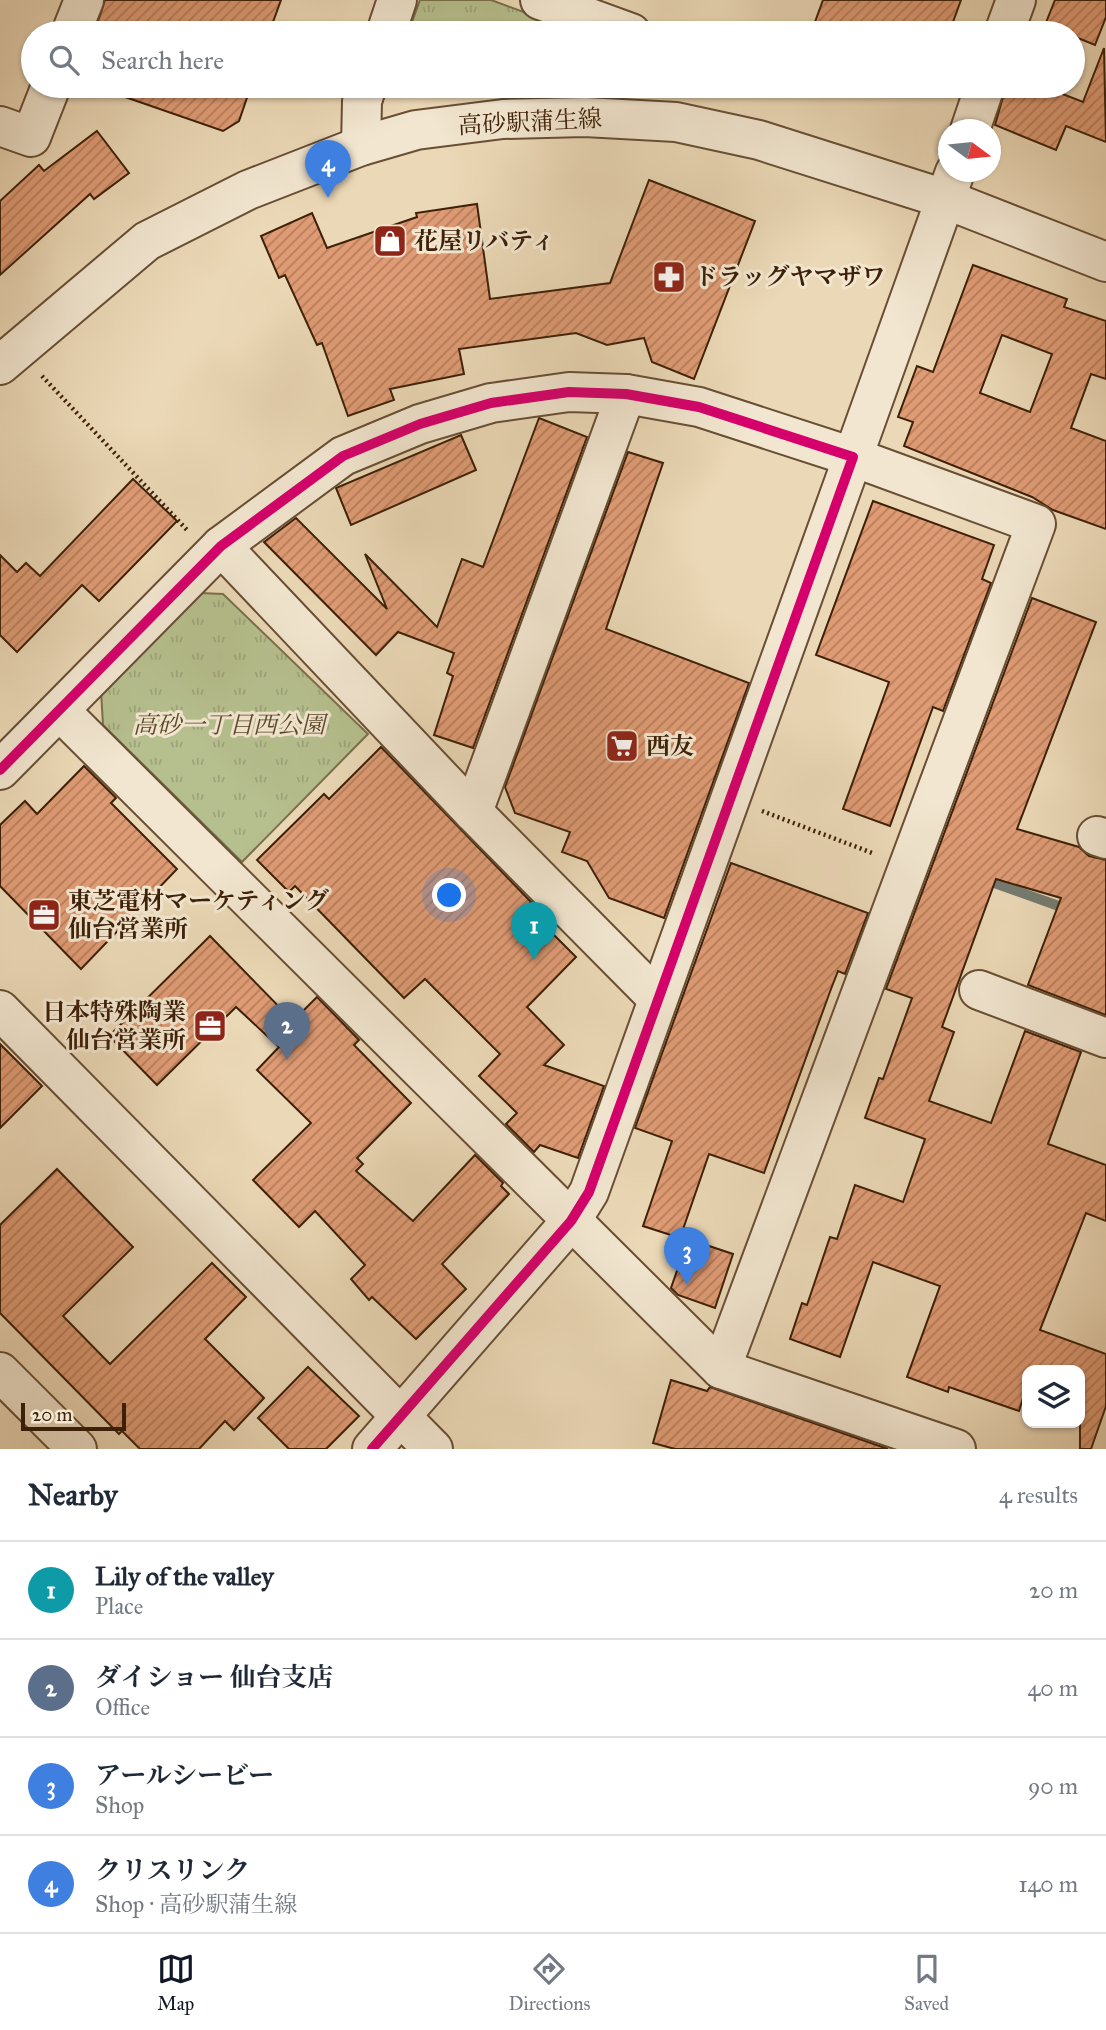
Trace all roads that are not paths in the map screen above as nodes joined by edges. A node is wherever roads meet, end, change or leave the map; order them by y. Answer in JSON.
{"nodes":[{"id":1,"x":84,"y":0,"type":"edge"},
{"id":2,"x":397,"y":0,"type":"edge"},
{"id":3,"x":540,"y":0,"type":"edge"},
{"id":4,"x":1016,"y":0,"type":"edge"},
{"id":5,"x":76,"y":21,"type":"edge"},
{"id":6,"x":390,"y":21,"type":"edge"},
{"id":7,"x":598,"y":21,"type":"edge"},
{"id":8,"x":1008,"y":21,"type":"edge"},
{"id":9,"x":46,"y":98,"type":"edge"},
{"id":10,"x":363,"y":98,"type":"edge"},
{"id":11,"x":981,"y":98,"type":"edge"},
{"id":12,"x":974,"y":119,"type":"edge"},
{"id":13,"x":0,"y":126,"type":"edge"},
{"id":14,"x":361,"y":146,"type":"junction"},
{"id":15,"x":950,"y":185,"type":"edge"},
{"id":16,"x":1106,"y":262,"type":"edge"},
{"id":17,"x":8,"y":358,"type":"edge"},
{"id":18,"x":626,"y":394,"type":"junction"},
{"id":19,"x":853,"y":457,"type":"junction"},
{"id":20,"x":217,"y":551,"type":"junction"},
{"id":21,"x":60,"y":711,"type":"junction"},
{"id":22,"x":0,"y":770,"type":"edge"},
{"id":23,"x":473,"y":812,"type":"junction"},
{"id":24,"x":979,"y":990,"type":"dead end"},
{"id":25,"x":656,"y":997,"type":"junction"},
{"id":26,"x":0,"y":1010,"type":"edge"},
{"id":27,"x":1106,"y":1038,"type":"edge"},
{"id":28,"x":571,"y":1220,"type":"junction"},
{"id":29,"x":721,"y":1369,"type":"junction"},
{"id":30,"x":0,"y":1372,"type":"edge"},
{"id":31,"x":401,"y":1417,"type":"junction"},
{"id":32,"x":76,"y":1449,"type":"edge"},
{"id":33,"x":372,"y":1449,"type":"edge"},
{"id":34,"x":433,"y":1449,"type":"edge"},
{"id":35,"x":956,"y":1449,"type":"edge"}],
"edges":[{"from":1,"to":5,"type":"street"},
{"from":2,"to":6,"type":"street"},
{"from":3,"to":7,"type":"street"},
{"from":4,"to":8,"type":"street"},
{"from":9,"to":13,"type":"street"},
{"from":10,"to":14,"type":"street"},
{"from":11,"to":12,"type":"street"},
{"from":14,"to":15,"type":"street","name":"高砂駅蒲生線"},
{"from":14,"to":17,"type":"street","name":"高砂駅蒲生線"},
{"from":15,"to":16,"type":"street","name":"高砂駅蒲生線"},
{"from":15,"to":19,"type":"street"},
{"from":18,"to":19,"type":"street"},
{"from":18,"to":20,"type":"street"},
{"from":18,"to":23,"type":"street"},
{"from":19,"to":25,"type":"street"},
{"from":19,"to":29,"type":"street"},
{"from":20,"to":21,"type":"street"},
{"from":20,"to":23,"type":"street"},
{"from":21,"to":22,"type":"street"},
{"from":21,"to":28,"type":"street"},
{"from":23,"to":25,"type":"street"},
{"from":24,"to":27,"type":"street"},
{"from":25,"to":28,"type":"street"},
{"from":26,"to":31,"type":"street"},
{"from":28,"to":29,"type":"street"},
{"from":28,"to":31,"type":"street"},
{"from":29,"to":35,"type":"street"},
{"from":30,"to":32,"type":"street"},
{"from":31,"to":33,"type":"street"},
{"from":31,"to":34,"type":"street"}]}
